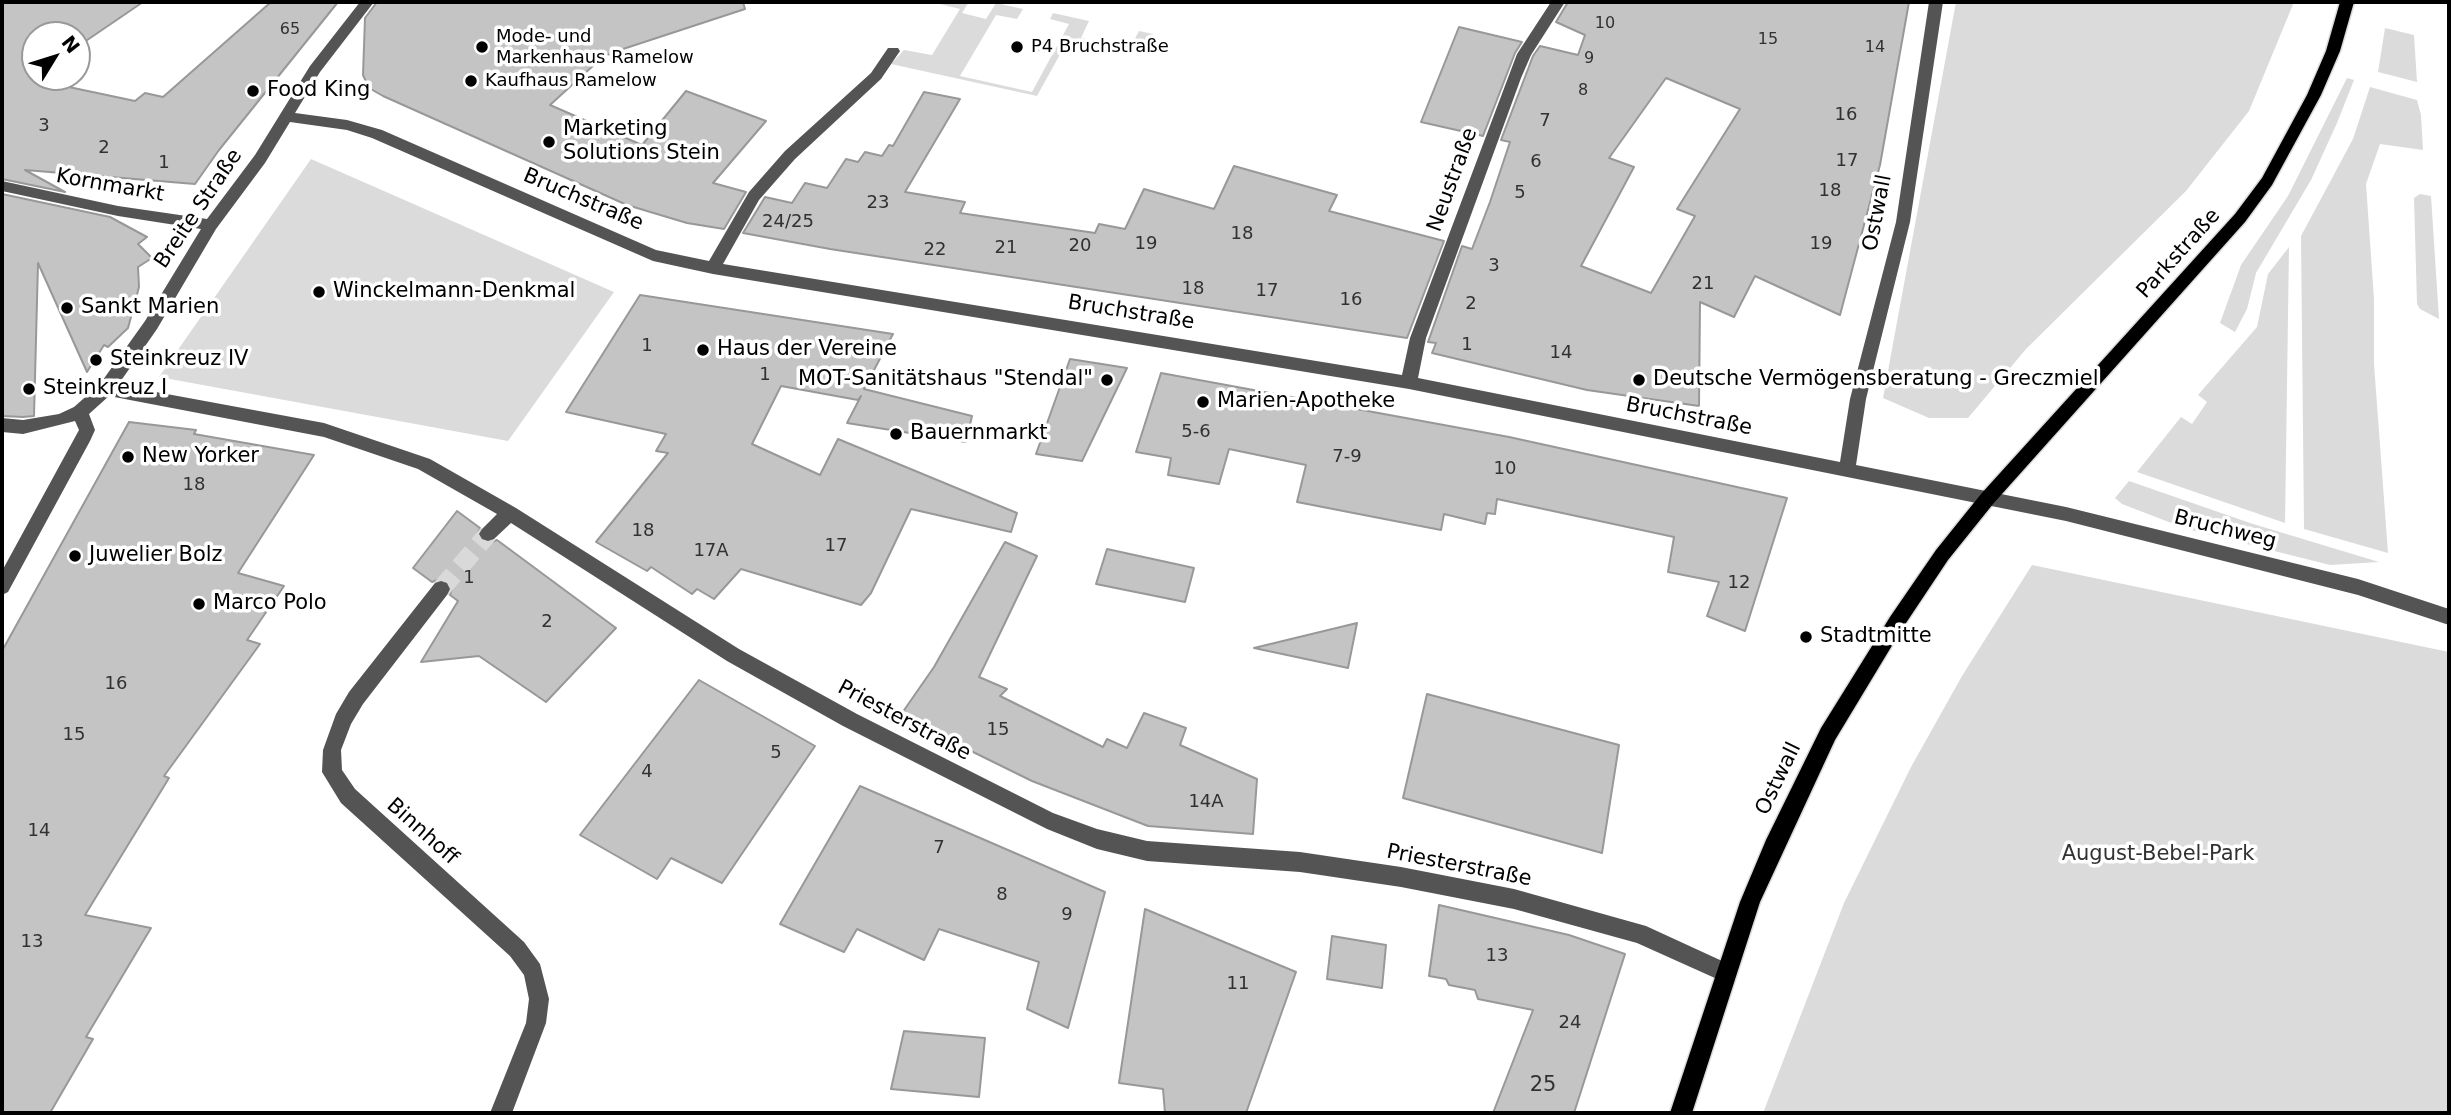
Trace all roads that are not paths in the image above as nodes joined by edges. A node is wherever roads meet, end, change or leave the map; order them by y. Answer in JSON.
{"nodes":[{"id":1,"x":367,"y":2,"type":"edge"},
{"id":2,"x":1558,"y":2,"type":"edge"},
{"id":3,"x":1936,"y":2,"type":"edge"},
{"id":4,"x":2347,"y":2,"type":"edge"},
{"id":5,"x":893,"y":51,"type":"dead end"},
{"id":6,"x":286,"y":117,"type":"junction"},
{"id":7,"x":2,"y":186,"type":"edge"},
{"id":8,"x":211,"y":225,"type":"junction"},
{"id":9,"x":713,"y":268,"type":"junction"},
{"id":10,"x":1409,"y":383,"type":"junction"},
{"id":11,"x":106,"y":388,"type":"junction"},
{"id":12,"x":80,"y":412,"type":"junction"},
{"id":13,"x":2,"y":425,"type":"edge"},
{"id":14,"x":1847,"y":471,"type":"junction"},
{"id":15,"x":1987,"y":499,"type":"junction"},
{"id":16,"x":510,"y":513,"type":"junction"},
{"id":17,"x":488,"y":534,"type":"tunnel mouth"},
{"id":18,"x":2,"y":586,"type":"edge"},
{"id":19,"x":441,"y":589,"type":"tunnel mouth"},
{"id":20,"x":2449,"y":617,"type":"edge"},
{"id":21,"x":1726,"y":973,"type":"junction"},
{"id":22,"x":500,"y":1113,"type":"edge"},
{"id":23,"x":1681,"y":1113,"type":"edge"}],
"edges":[{"from":1,"to":6,"type":"street","name":"Breite Straße"},
{"from":2,"to":10,"type":"street","name":"Neustraße"},
{"from":3,"to":14,"type":"street","name":"Ostwall"},
{"from":4,"to":15,"type":"main road","name":"Parkstraße"},
{"from":5,"to":9,"type":"street"},
{"from":6,"to":8,"type":"street","name":"Breite Straße"},
{"from":6,"to":9,"type":"street","name":"Bruchstraße"},
{"from":7,"to":8,"type":"street","name":"Kornmarkt"},
{"from":8,"to":11,"type":"street","name":"Breite Straße"},
{"from":9,"to":10,"type":"street","name":"Bruchstraße"},
{"from":10,"to":14,"type":"street","name":"Bruchstraße"},
{"from":11,"to":12,"type":"street","name":"Breite Straße"},
{"from":11,"to":16,"type":"street","name":"Priesterstraße"},
{"from":12,"to":13,"type":"street"},
{"from":12,"to":18,"type":"street"},
{"from":14,"to":15,"type":"street","name":"Bruchstraße"},
{"from":15,"to":20,"type":"street","name":"Bruchweg"},
{"from":15,"to":21,"type":"main road","name":"Ostwall"},
{"from":16,"to":17,"type":"street"},
{"from":16,"to":21,"type":"street","name":"Priesterstraße"},
{"from":19,"to":22,"type":"street","name":"Binnhoff"},
{"from":21,"to":23,"type":"main road","name":"Ostwall"}]}
